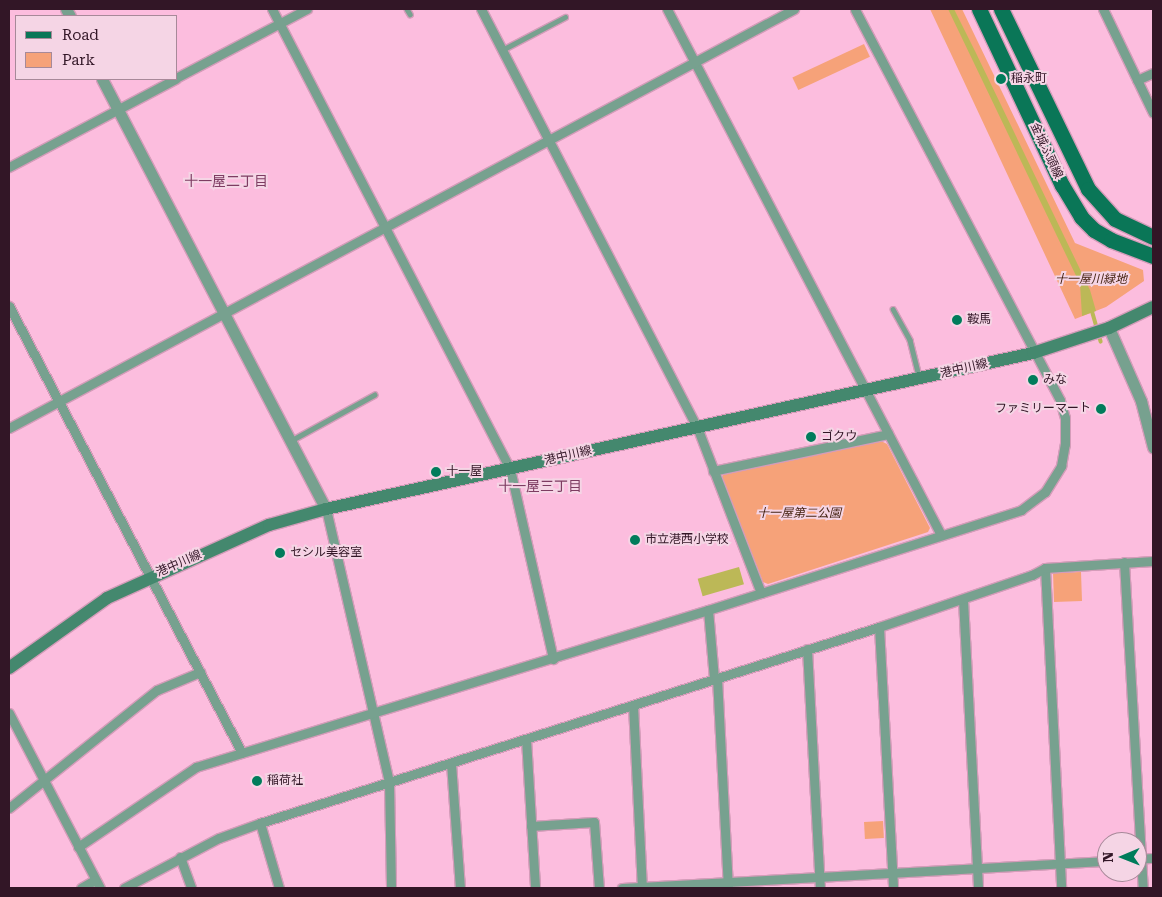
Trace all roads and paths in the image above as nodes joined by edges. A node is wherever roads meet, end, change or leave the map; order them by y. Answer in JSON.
{"nodes":[{"id":1,"x":272,"y":9,"type":"edge"},
{"id":2,"x":307,"y":9,"type":"edge"},
{"id":3,"x":407,"y":9,"type":"edge"},
{"id":4,"x":481,"y":9,"type":"edge"},
{"id":5,"x":667,"y":9,"type":"edge"},
{"id":6,"x":794,"y":9,"type":"edge"},
{"id":7,"x":855,"y":9,"type":"edge"},
{"id":8,"x":979,"y":9,"type":"edge"},
{"id":9,"x":1001,"y":9,"type":"edge"},
{"id":10,"x":1103,"y":9,"type":"edge"},
{"id":11,"x":410,"y":14,"type":"dead end"},
{"id":12,"x":565,"y":17,"type":"dead end"},
{"id":13,"x":279,"y":23,"type":"junction"},
{"id":14,"x":502,"y":50,"type":"junction"},
{"id":15,"x":694,"y":62,"type":"junction"},
{"id":16,"x":1153,"y":73,"type":"edge"},
{"id":17,"x":178,"y":77,"type":"edge"},
{"id":18,"x":103,"y":80,"type":"edge"},
{"id":19,"x":172,"y":80,"type":"edge"},
{"id":20,"x":1138,"y":80,"type":"junction"},
{"id":21,"x":118,"y":109,"type":"junction"},
{"id":22,"x":1153,"y":114,"type":"edge"},
{"id":23,"x":549,"y":140,"type":"junction"},
{"id":24,"x":9,"y":167,"type":"edge"},
{"id":25,"x":385,"y":227,"type":"junction"},
{"id":26,"x":1153,"y":237,"type":"edge"},
{"id":27,"x":1153,"y":256,"type":"edge"},
{"id":28,"x":9,"y":306,"type":"edge"},
{"id":29,"x":1153,"y":306,"type":"edge"},
{"id":30,"x":893,"y":309,"type":"dead end"},
{"id":31,"x":224,"y":313,"type":"junction"},
{"id":32,"x":1106,"y":329,"type":"junction"},
{"id":33,"x":1033,"y":353,"type":"junction"},
{"id":34,"x":919,"y":379,"type":"junction"},
{"id":35,"x":866,"y":391,"type":"junction"},
{"id":36,"x":374,"y":395,"type":"dead end"},
{"id":37,"x":58,"y":402,"type":"junction"},
{"id":38,"x":1150,"y":425,"type":"edge"},
{"id":39,"x":697,"y":427,"type":"junction"},
{"id":40,"x":9,"y":428,"type":"edge"},
{"id":41,"x":888,"y":434,"type":"junction"},
{"id":42,"x":290,"y":441,"type":"junction"},
{"id":43,"x":1153,"y":447,"type":"edge"},
{"id":44,"x":510,"y":469,"type":"junction"},
{"id":45,"x":713,"y":471,"type":"junction"},
{"id":46,"x":326,"y":509,"type":"junction"},
{"id":47,"x":941,"y":535,"type":"junction"},
{"id":48,"x":1153,"y":560,"type":"edge"},
{"id":49,"x":1124,"y":562,"type":"junction"},
{"id":50,"x":1045,"y":568,"type":"junction"},
{"id":51,"x":150,"y":577,"type":"junction"},
{"id":52,"x":761,"y":593,"type":"junction"},
{"id":53,"x":963,"y":600,"type":"junction"},
{"id":54,"x":708,"y":610,"type":"junction"},
{"id":55,"x":880,"y":627,"type":"junction"},
{"id":56,"x":807,"y":649,"type":"junction"},
{"id":57,"x":552,"y":659,"type":"junction"},
{"id":58,"x":9,"y":668,"type":"edge"},
{"id":59,"x":200,"y":672,"type":"junction"},
{"id":60,"x":715,"y":678,"type":"junction"},
{"id":61,"x":633,"y":705,"type":"junction"},
{"id":62,"x":374,"y":712,"type":"junction"},
{"id":63,"x":9,"y":713,"type":"edge"},
{"id":64,"x":526,"y":739,"type":"junction"},
{"id":65,"x":242,"y":753,"type":"junction"},
{"id":66,"x":451,"y":763,"type":"junction"},
{"id":67,"x":44,"y":780,"type":"junction"},
{"id":68,"x":389,"y":782,"type":"junction"},
{"id":69,"x":9,"y":808,"type":"edge"},
{"id":70,"x":260,"y":823,"type":"junction"},
{"id":71,"x":531,"y":826,"type":"junction"},
{"id":72,"x":1138,"y":832,"type":"edge"},
{"id":73,"x":78,"y":847,"type":"junction"},
{"id":74,"x":180,"y":857,"type":"junction"},
{"id":75,"x":1097,"y":861,"type":"edge"},
{"id":76,"x":1060,"y":863,"type":"junction"},
{"id":77,"x":977,"y":868,"type":"junction"},
{"id":78,"x":892,"y":872,"type":"junction"},
{"id":79,"x":819,"y":877,"type":"junction"},
{"id":80,"x":98,"y":884,"type":"edge"},
{"id":81,"x":728,"y":885,"type":"edge"},
{"id":82,"x":81,"y":888,"type":"edge"},
{"id":83,"x":124,"y":888,"type":"edge"},
{"id":84,"x":191,"y":888,"type":"edge"},
{"id":85,"x":279,"y":888,"type":"edge"},
{"id":86,"x":391,"y":888,"type":"edge"},
{"id":87,"x":460,"y":888,"type":"edge"},
{"id":88,"x":535,"y":888,"type":"edge"},
{"id":89,"x":599,"y":888,"type":"edge"},
{"id":90,"x":622,"y":888,"type":"edge"},
{"id":91,"x":642,"y":888,"type":"edge"},
{"id":92,"x":820,"y":888,"type":"edge"},
{"id":93,"x":893,"y":888,"type":"edge"},
{"id":94,"x":978,"y":888,"type":"edge"},
{"id":95,"x":1061,"y":888,"type":"edge"}],
"edges":[{"from":1,"to":13,"type":"street"},
{"from":2,"to":13,"type":"street"},
{"from":3,"to":11,"type":"lane"},
{"from":4,"to":14,"type":"street"},
{"from":5,"to":15,"type":"street"},
{"from":6,"to":15,"type":"street"},
{"from":7,"to":33,"type":"street"},
{"from":8,"to":27,"type":"main road","name":"金城ふ頭線"},
{"from":9,"to":26,"type":"main road","name":"金城ふ頭線"},
{"from":10,"to":20,"type":"street"},
{"from":12,"to":14,"type":"lane"},
{"from":13,"to":17,"type":"street"},
{"from":13,"to":25,"type":"street"},
{"from":14,"to":23,"type":"street"},
{"from":15,"to":23,"type":"street"},
{"from":15,"to":35,"type":"street"},
{"from":16,"to":20,"type":"street"},
{"from":18,"to":21,"type":"street"},
{"from":19,"to":21,"type":"street"},
{"from":20,"to":22,"type":"street"},
{"from":21,"to":24,"type":"street"},
{"from":21,"to":31,"type":"street"},
{"from":23,"to":25,"type":"street"},
{"from":23,"to":39,"type":"street"},
{"from":25,"to":31,"type":"street"},
{"from":25,"to":44,"type":"street"},
{"from":28,"to":37,"type":"street"},
{"from":29,"to":32,"type":"main road","name":"港中川線"},
{"from":30,"to":34,"type":"lane"},
{"from":31,"to":37,"type":"street"},
{"from":31,"to":42,"type":"street"},
{"from":32,"to":33,"type":"main road","name":"港中川線"},
{"from":32,"to":38,"type":"street"},
{"from":33,"to":34,"type":"main road","name":"港中川線"},
{"from":33,"to":47,"type":"street"},
{"from":34,"to":35,"type":"main road","name":"港中川線"},
{"from":35,"to":39,"type":"main road","name":"港中川線"},
{"from":35,"to":41,"type":"street"},
{"from":36,"to":42,"type":"lane"},
{"from":37,"to":40,"type":"street"},
{"from":37,"to":51,"type":"street"},
{"from":38,"to":43,"type":"street"},
{"from":39,"to":44,"type":"main road","name":"港中川線"},
{"from":39,"to":45,"type":"street"},
{"from":41,"to":45,"type":"street"},
{"from":41,"to":47,"type":"street"},
{"from":42,"to":46,"type":"street"},
{"from":44,"to":46,"type":"main road","name":"港中川線"},
{"from":44,"to":57,"type":"street"},
{"from":45,"to":52,"type":"street"},
{"from":46,"to":51,"type":"main road","name":"港中川線"},
{"from":46,"to":62,"type":"street"},
{"from":47,"to":52,"type":"street"},
{"from":48,"to":49,"type":"street"},
{"from":49,"to":50,"type":"street"},
{"from":49,"to":72,"type":"street"},
{"from":50,"to":53,"type":"street"},
{"from":50,"to":76,"type":"street"},
{"from":51,"to":58,"type":"main road","name":"港中川線"},
{"from":51,"to":59,"type":"street"},
{"from":52,"to":54,"type":"street"},
{"from":53,"to":55,"type":"street"},
{"from":53,"to":77,"type":"street"},
{"from":54,"to":57,"type":"street"},
{"from":54,"to":60,"type":"street"},
{"from":55,"to":56,"type":"street"},
{"from":55,"to":78,"type":"street"},
{"from":56,"to":60,"type":"street"},
{"from":56,"to":79,"type":"street"},
{"from":57,"to":62,"type":"street"},
{"from":59,"to":65,"type":"street"},
{"from":59,"to":67,"type":"street"},
{"from":60,"to":61,"type":"street"},
{"from":60,"to":81,"type":"street"},
{"from":61,"to":64,"type":"street"},
{"from":61,"to":91,"type":"street"},
{"from":62,"to":65,"type":"street"},
{"from":62,"to":68,"type":"street"},
{"from":63,"to":67,"type":"street"},
{"from":64,"to":66,"type":"street"},
{"from":64,"to":71,"type":"street"},
{"from":65,"to":73,"type":"street"},
{"from":66,"to":68,"type":"street"},
{"from":66,"to":87,"type":"street"},
{"from":67,"to":69,"type":"street"},
{"from":67,"to":73,"type":"street"},
{"from":68,"to":70,"type":"street"},
{"from":68,"to":86,"type":"street"},
{"from":70,"to":74,"type":"street"},
{"from":70,"to":85,"type":"street"},
{"from":71,"to":88,"type":"street"},
{"from":71,"to":89,"type":"street"},
{"from":73,"to":80,"type":"street"},
{"from":74,"to":83,"type":"street"},
{"from":74,"to":84,"type":"street"},
{"from":75,"to":76,"type":"street"},
{"from":76,"to":77,"type":"street"},
{"from":76,"to":95,"type":"street"},
{"from":77,"to":78,"type":"street"},
{"from":77,"to":94,"type":"street"},
{"from":78,"to":79,"type":"street"},
{"from":78,"to":93,"type":"street"},
{"from":79,"to":81,"type":"street"},
{"from":79,"to":92,"type":"street"},
{"from":80,"to":82,"type":"street"},
{"from":81,"to":91,"type":"street"},
{"from":90,"to":91,"type":"street"}]}
